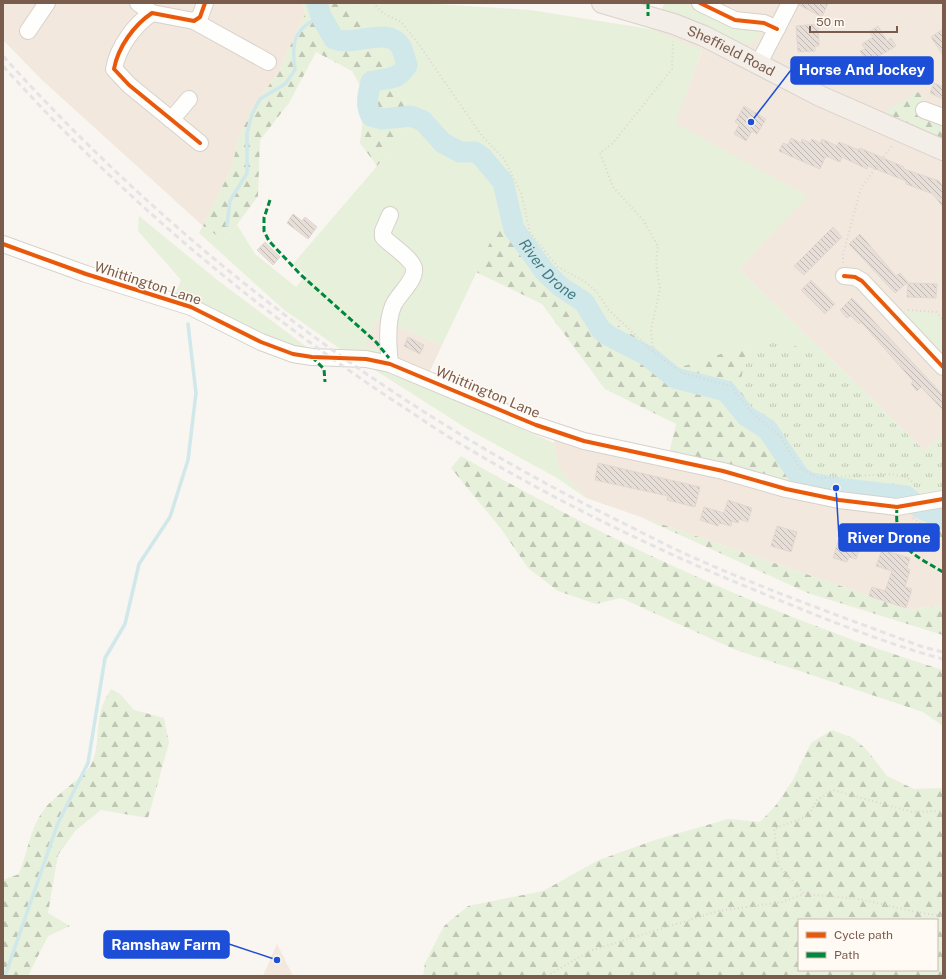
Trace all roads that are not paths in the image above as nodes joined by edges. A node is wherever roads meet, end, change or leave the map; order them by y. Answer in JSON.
{"nodes":[{"id":1,"x":47,"y":3,"type":"edge"},
{"id":2,"x":138,"y":3,"type":"edge"},
{"id":3,"x":205,"y":3,"type":"edge"},
{"id":4,"x":602,"y":3,"type":"edge"},
{"id":5,"x":700,"y":3,"type":"edge"},
{"id":6,"x":790,"y":3,"type":"edge"},
{"id":7,"x":632,"y":7,"type":"edge"},
{"id":8,"x":152,"y":13,"type":"junction"},
{"id":9,"x":194,"y":21,"type":"junction"},
{"id":10,"x":776,"y":28,"type":"junction"},
{"id":11,"x":28,"y":31,"type":"dead end"},
{"id":12,"x":268,"y":62,"type":"dead end"},
{"id":13,"x":759,"y":63,"type":"junction"},
{"id":14,"x":189,"y":99,"type":"dead end"},
{"id":15,"x":924,"y":110,"type":"dead end"},
{"id":16,"x":943,"y":118,"type":"edge"},
{"id":17,"x":171,"y":120,"type":"junction"},
{"id":18,"x":200,"y":143,"type":"dead end"},
{"id":19,"x":943,"y":150,"type":"edge"},
{"id":20,"x":390,"y":215,"type":"dead end"},
{"id":21,"x":3,"y":244,"type":"edge"},
{"id":22,"x":844,"y":276,"type":"road end"},
{"id":23,"x":390,"y":364,"type":"junction"},
{"id":24,"x":943,"y":367,"type":"edge"},
{"id":25,"x":943,"y":500,"type":"edge"}],
"edges":[{"from":1,"to":11,"type":"street"},
{"from":2,"to":8,"type":"street"},
{"from":3,"to":9,"type":"street"},
{"from":4,"to":7,"type":"main road","name":"Sheffield Road"},
{"from":5,"to":10,"type":"street"},
{"from":6,"to":10,"type":"street"},
{"from":7,"to":13,"type":"main road","name":"Sheffield Road"},
{"from":8,"to":9,"type":"street"},
{"from":8,"to":17,"type":"street"},
{"from":9,"to":12,"type":"street"},
{"from":10,"to":13,"type":"street"},
{"from":13,"to":19,"type":"main road","name":"Sheffield Road"},
{"from":14,"to":17,"type":"street"},
{"from":15,"to":16,"type":"street"},
{"from":17,"to":18,"type":"street"},
{"from":20,"to":23,"type":"street"},
{"from":21,"to":23,"type":"street","name":"Whittington Lane"},
{"from":22,"to":24,"type":"street"},
{"from":23,"to":25,"type":"street","name":"Whittington Lane"}]}
